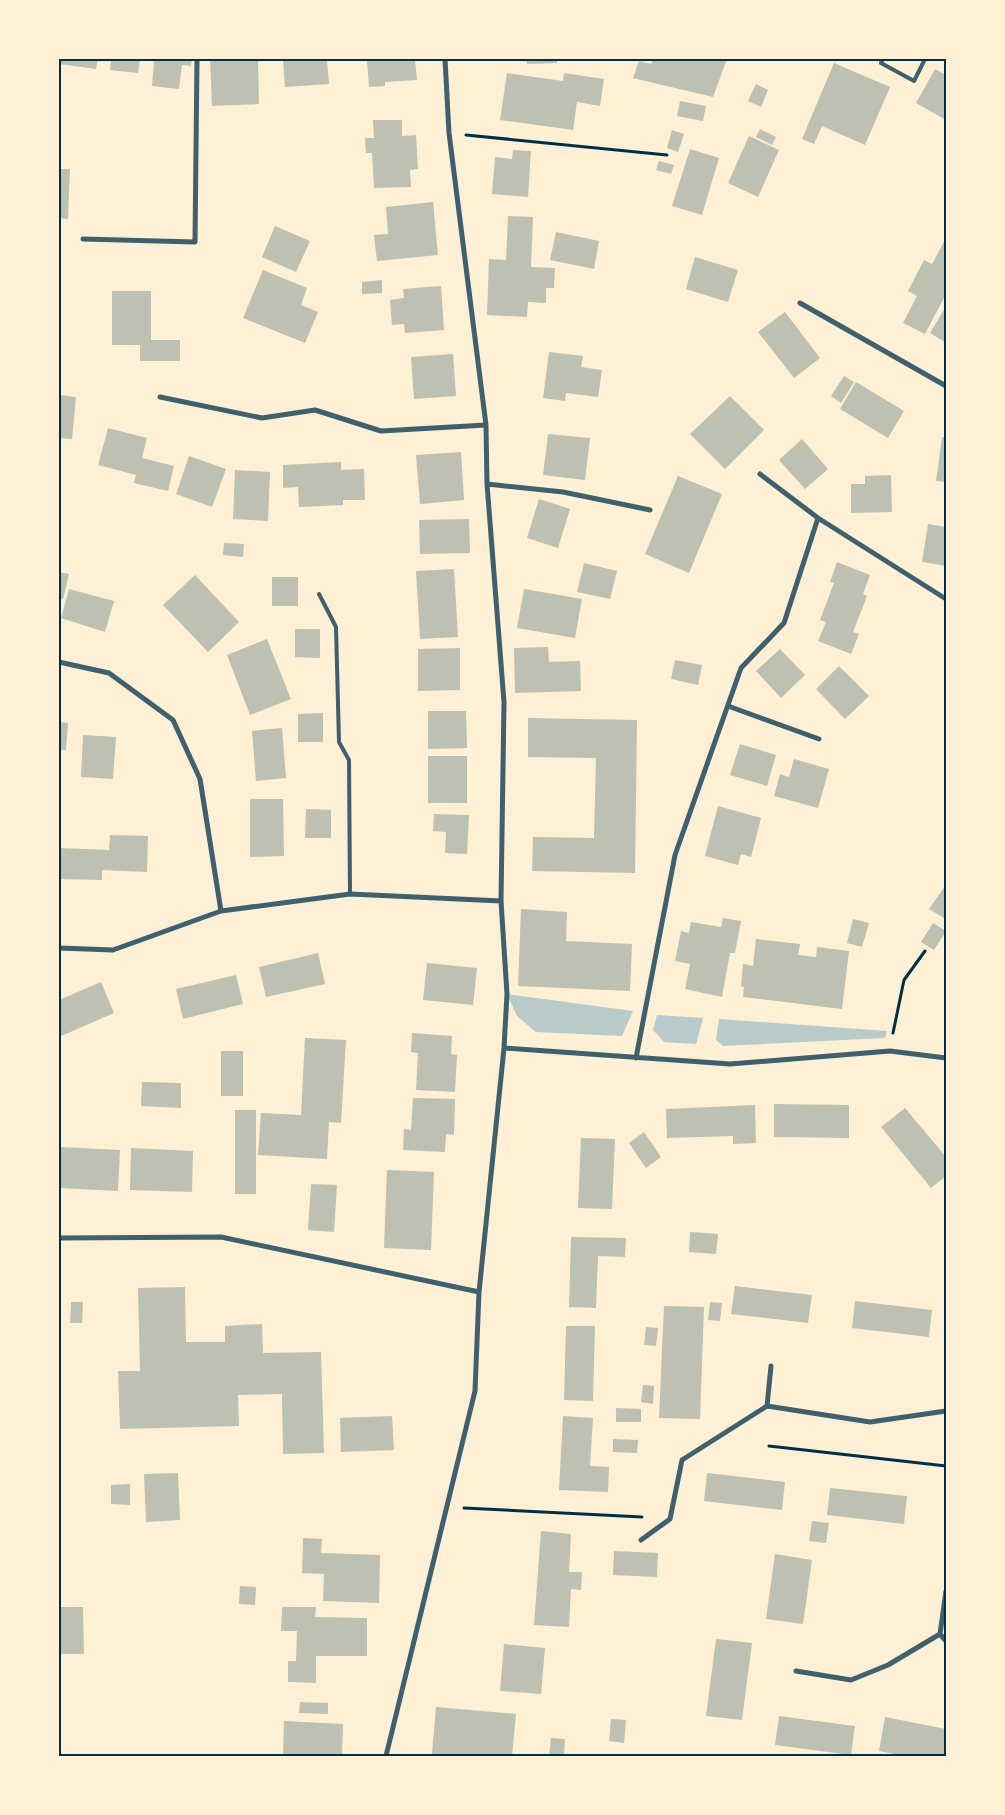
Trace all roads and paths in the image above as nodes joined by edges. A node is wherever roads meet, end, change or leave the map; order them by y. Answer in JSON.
{"nodes":[{"id":1,"x":197,"y":59,"type":"edge"},
{"id":2,"x":445,"y":59,"type":"edge"},
{"id":3,"x":883,"y":59,"type":"edge"},
{"id":4,"x":925,"y":59,"type":"edge"},
{"id":5,"x":449,"y":133,"type":"junction"},
{"id":6,"x":667,"y":156,"type":"dead end"},
{"id":7,"x":83,"y":239,"type":"dead end"},
{"id":8,"x":800,"y":303,"type":"dead end"},
{"id":9,"x":946,"y":386,"type":"edge"},
{"id":10,"x":160,"y":397,"type":"dead end"},
{"id":11,"x":486,"y":425,"type":"junction"},
{"id":12,"x":760,"y":474,"type":"dead end"},
{"id":13,"x":488,"y":484,"type":"junction"},
{"id":14,"x":650,"y":510,"type":"dead end"},
{"id":15,"x":818,"y":518,"type":"junction"},
{"id":16,"x":319,"y":594,"type":"dead end"},
{"id":17,"x":946,"y":599,"type":"edge"},
{"id":18,"x":59,"y":662,"type":"edge"},
{"id":19,"x":728,"y":706,"type":"junction"},
{"id":20,"x":819,"y":739,"type":"dead end"},
{"id":21,"x":350,"y":894,"type":"junction"},
{"id":22,"x":502,"y":901,"type":"junction"},
{"id":23,"x":221,"y":911,"type":"junction"},
{"id":24,"x":59,"y":948,"type":"edge"},
{"id":25,"x":925,"y":951,"type":"dead end"},
{"id":26,"x":504,"y":1048,"type":"junction"},
{"id":27,"x":890,"y":1051,"type":"junction"},
{"id":28,"x":636,"y":1058,"type":"junction"},
{"id":29,"x":946,"y":1058,"type":"edge"},
{"id":30,"x":59,"y":1238,"type":"edge"},
{"id":31,"x":479,"y":1292,"type":"junction"},
{"id":32,"x":771,"y":1366,"type":"dead end"},
{"id":33,"x":767,"y":1406,"type":"junction"},
{"id":34,"x":946,"y":1410,"type":"edge"},
{"id":35,"x":769,"y":1446,"type":"dead end"},
{"id":36,"x":946,"y":1466,"type":"edge"},
{"id":37,"x":448,"y":1507,"type":"junction"},
{"id":38,"x":670,"y":1519,"type":"junction"},
{"id":39,"x":641,"y":1540,"type":"dead end"},
{"id":40,"x":946,"y":1591,"type":"edge"},
{"id":41,"x":940,"y":1634,"type":"junction"},
{"id":42,"x":946,"y":1641,"type":"edge"},
{"id":43,"x":796,"y":1671,"type":"dead end"},
{"id":44,"x":386,"y":1756,"type":"edge"}],
"edges":[{"from":1,"to":7,"type":"street"},
{"from":2,"to":5,"type":"street"},
{"from":3,"to":4,"type":"lane"},
{"from":5,"to":6,"type":"path"},
{"from":5,"to":11,"type":"street"},
{"from":8,"to":9,"type":"street"},
{"from":10,"to":11,"type":"street"},
{"from":11,"to":13,"type":"street"},
{"from":12,"to":15,"type":"street"},
{"from":13,"to":14,"type":"street"},
{"from":13,"to":22,"type":"street"},
{"from":15,"to":17,"type":"street"},
{"from":15,"to":19,"type":"street"},
{"from":16,"to":21,"type":"lane"},
{"from":18,"to":23,"type":"street"},
{"from":19,"to":20,"type":"street"},
{"from":19,"to":28,"type":"street"},
{"from":21,"to":22,"type":"street"},
{"from":21,"to":23,"type":"street"},
{"from":22,"to":26,"type":"street"},
{"from":23,"to":24,"type":"street"},
{"from":25,"to":27,"type":"path"},
{"from":26,"to":28,"type":"street"},
{"from":26,"to":31,"type":"street"},
{"from":27,"to":28,"type":"street"},
{"from":27,"to":29,"type":"street"},
{"from":30,"to":31,"type":"street"},
{"from":31,"to":37,"type":"street"},
{"from":32,"to":33,"type":"street"},
{"from":33,"to":34,"type":"street"},
{"from":33,"to":38,"type":"street"},
{"from":35,"to":36,"type":"path"},
{"from":37,"to":38,"type":"path"},
{"from":37,"to":44,"type":"street"},
{"from":38,"to":39,"type":"street"},
{"from":40,"to":41,"type":"street"},
{"from":41,"to":42,"type":"street"},
{"from":41,"to":43,"type":"street"}]}
